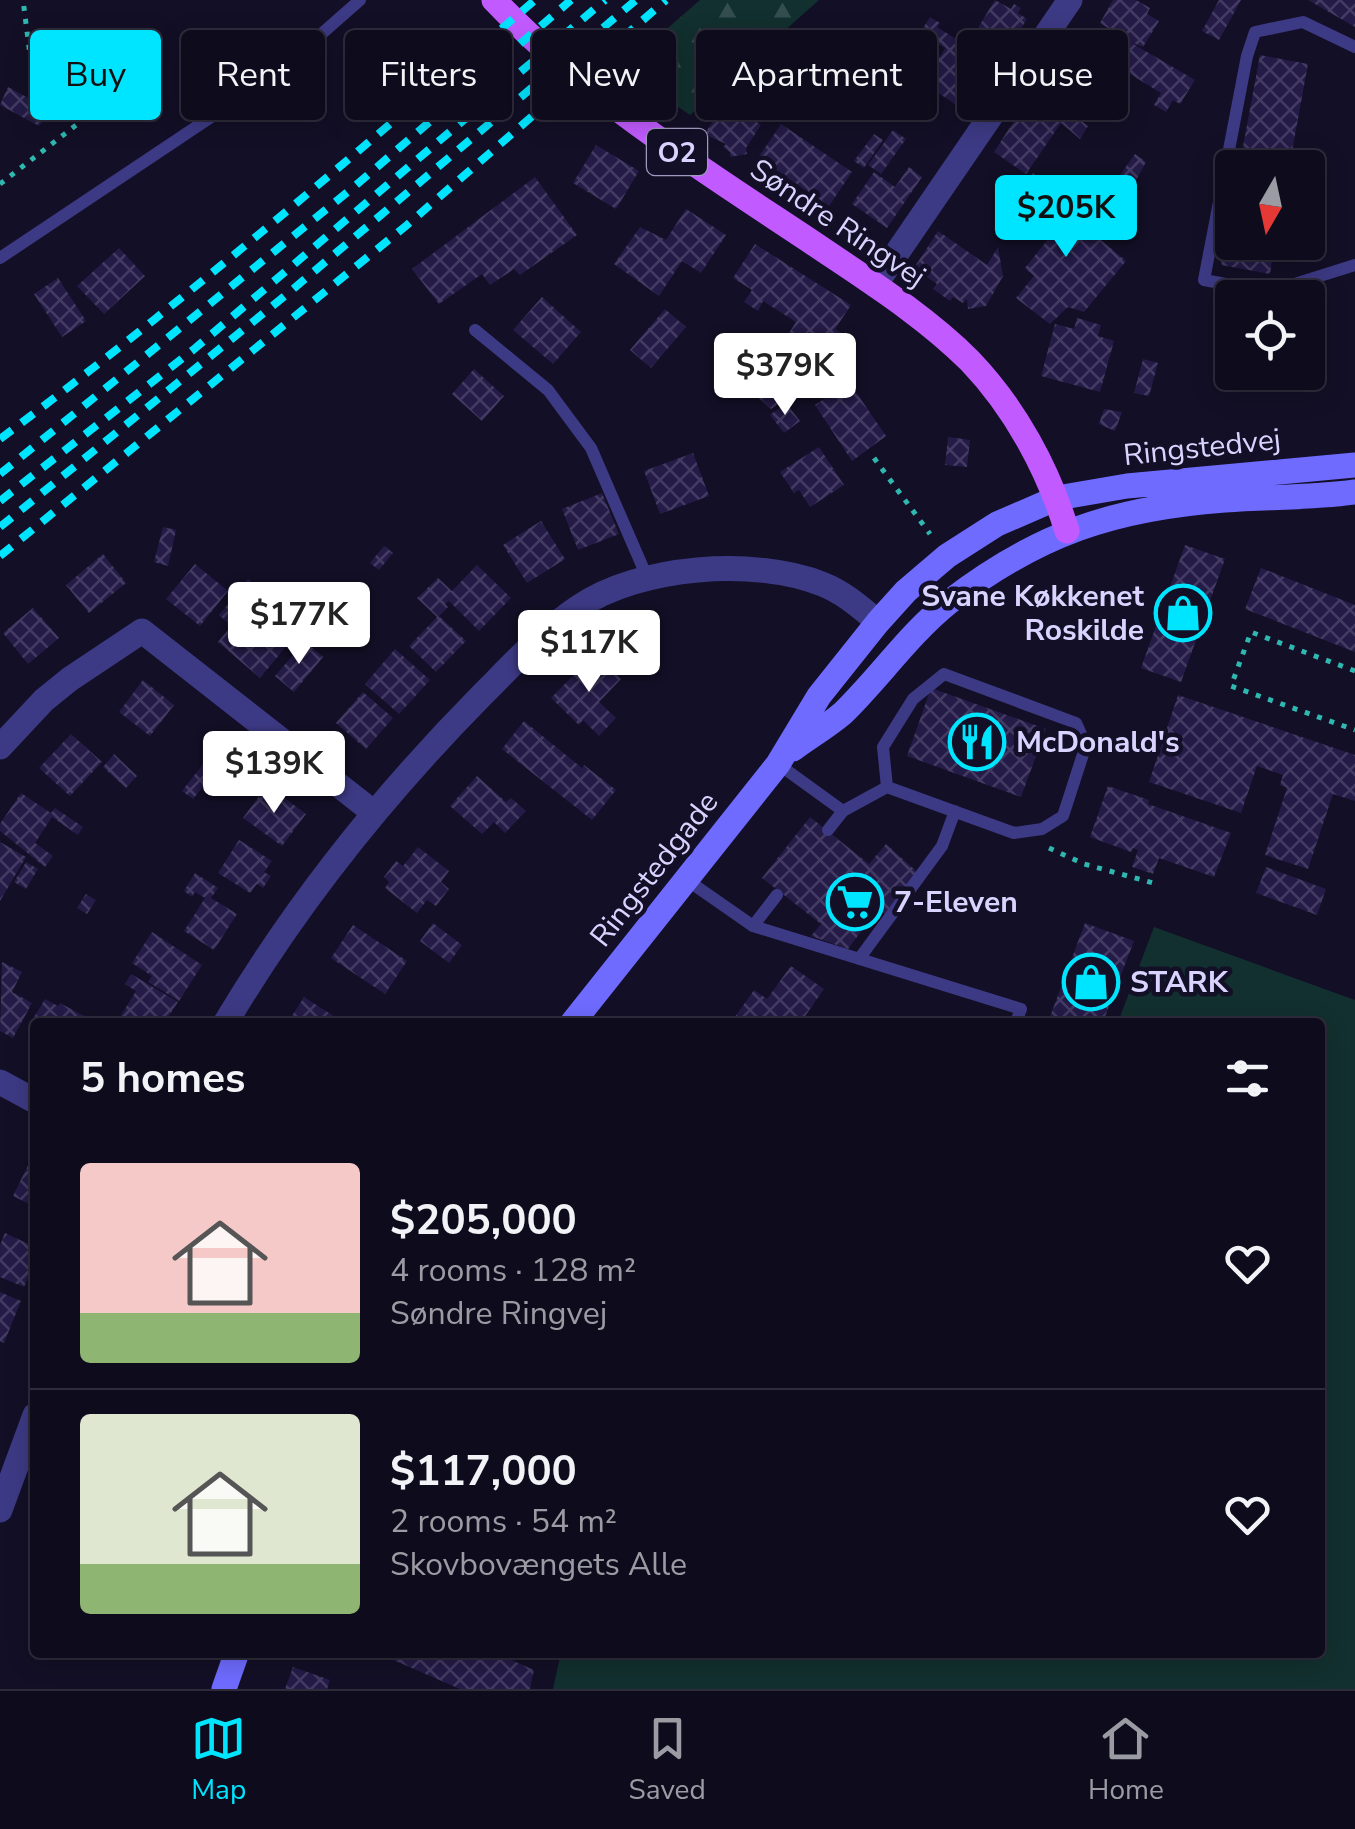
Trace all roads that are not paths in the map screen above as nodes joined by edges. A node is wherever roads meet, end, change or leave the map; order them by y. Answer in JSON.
{"nodes":[{"id":1,"x":360,"y":0,"type":"edge"},
{"id":2,"x":494,"y":0,"type":"edge"},
{"id":3,"x":1070,"y":0,"type":"edge"},
{"id":4,"x":1355,"y":47,"type":"edge"},
{"id":5,"x":0,"y":258,"type":"edge"},
{"id":6,"x":1355,"y":264,"type":"edge"},
{"id":7,"x":876,"y":286,"type":"junction"},
{"id":8,"x":474,"y":330,"type":"dead end"},
{"id":9,"x":1355,"y":464,"type":"edge"},
{"id":10,"x":1355,"y":492,"type":"edge"},
{"id":11,"x":1057,"y":498,"type":"junction"},
{"id":12,"x":1067,"y":530,"type":"junction"},
{"id":13,"x":647,"y":577,"type":"junction"},
{"id":14,"x":878,"y":622,"type":"junction"},
{"id":15,"x":0,"y":747,"type":"edge"},
{"id":16,"x":781,"y":759,"type":"junction"},
{"id":17,"x":886,"y":787,"type":"junction"},
{"id":18,"x":842,"y":811,"type":"junction"},
{"id":19,"x":955,"y":811,"type":"junction"},
{"id":20,"x":373,"y":812,"type":"junction"},
{"id":21,"x":828,"y":830,"type":"dead end"},
{"id":22,"x":687,"y":880,"type":"junction"},
{"id":23,"x":777,"y":895,"type":"dead end"},
{"id":24,"x":753,"y":926,"type":"junction"},
{"id":25,"x":859,"y":959,"type":"junction"},
{"id":26,"x":228,"y":1018,"type":"edge"},
{"id":27,"x":576,"y":1018,"type":"edge"},
{"id":28,"x":1018,"y":1018,"type":"edge"},
{"id":29,"x":0,"y":1082,"type":"edge"},
{"id":30,"x":30,"y":1098,"type":"edge"},
{"id":31,"x":30,"y":1429,"type":"edge"},
{"id":32,"x":0,"y":1510,"type":"edge"},
{"id":33,"x":235,"y":1658,"type":"edge"},
{"id":34,"x":224,"y":1689,"type":"edge"}],
"edges":[{"from":1,"to":5,"type":"lane"},
{"from":2,"to":7,"type":"main road","name":"Søndre Ringvej","number":"O2"},
{"from":3,"to":7,"type":"street"},
{"from":4,"to":6,"type":"lane"},
{"from":7,"to":11,"type":"main road","name":"Søndre Ringvej","number":"O2"},
{"from":8,"to":13,"type":"lane"},
{"from":9,"to":11,"type":"street","name":"Ringstedvej"},
{"from":10,"to":12,"type":"street","name":"Ringstedvej"},
{"from":11,"to":12,"type":"main road","number":"O2"},
{"from":11,"to":14,"type":"street","name":"Ringstedgade"},
{"from":12,"to":16,"type":"street","name":"Ringstedgade"},
{"from":13,"to":14,"type":"street"},
{"from":13,"to":20,"type":"street"},
{"from":14,"to":16,"type":"street","name":"Ringstedgade"},
{"from":15,"to":20,"type":"street"},
{"from":16,"to":18,"type":"lane"},
{"from":16,"to":22,"type":"street","name":"Ringstedgade"},
{"from":17,"to":18,"type":"lane"},
{"from":17,"to":19,"type":"lane"},
{"from":17,"to":19,"type":"lane"},
{"from":18,"to":21,"type":"lane"},
{"from":19,"to":25,"type":"lane"},
{"from":20,"to":26,"type":"street"},
{"from":22,"to":24,"type":"lane"},
{"from":22,"to":27,"type":"street","name":"Ringstedgade"},
{"from":23,"to":24,"type":"lane"},
{"from":24,"to":25,"type":"lane"},
{"from":25,"to":28,"type":"lane"},
{"from":29,"to":30,"type":"street"},
{"from":31,"to":32,"type":"street"},
{"from":33,"to":34,"type":"street"}]}
